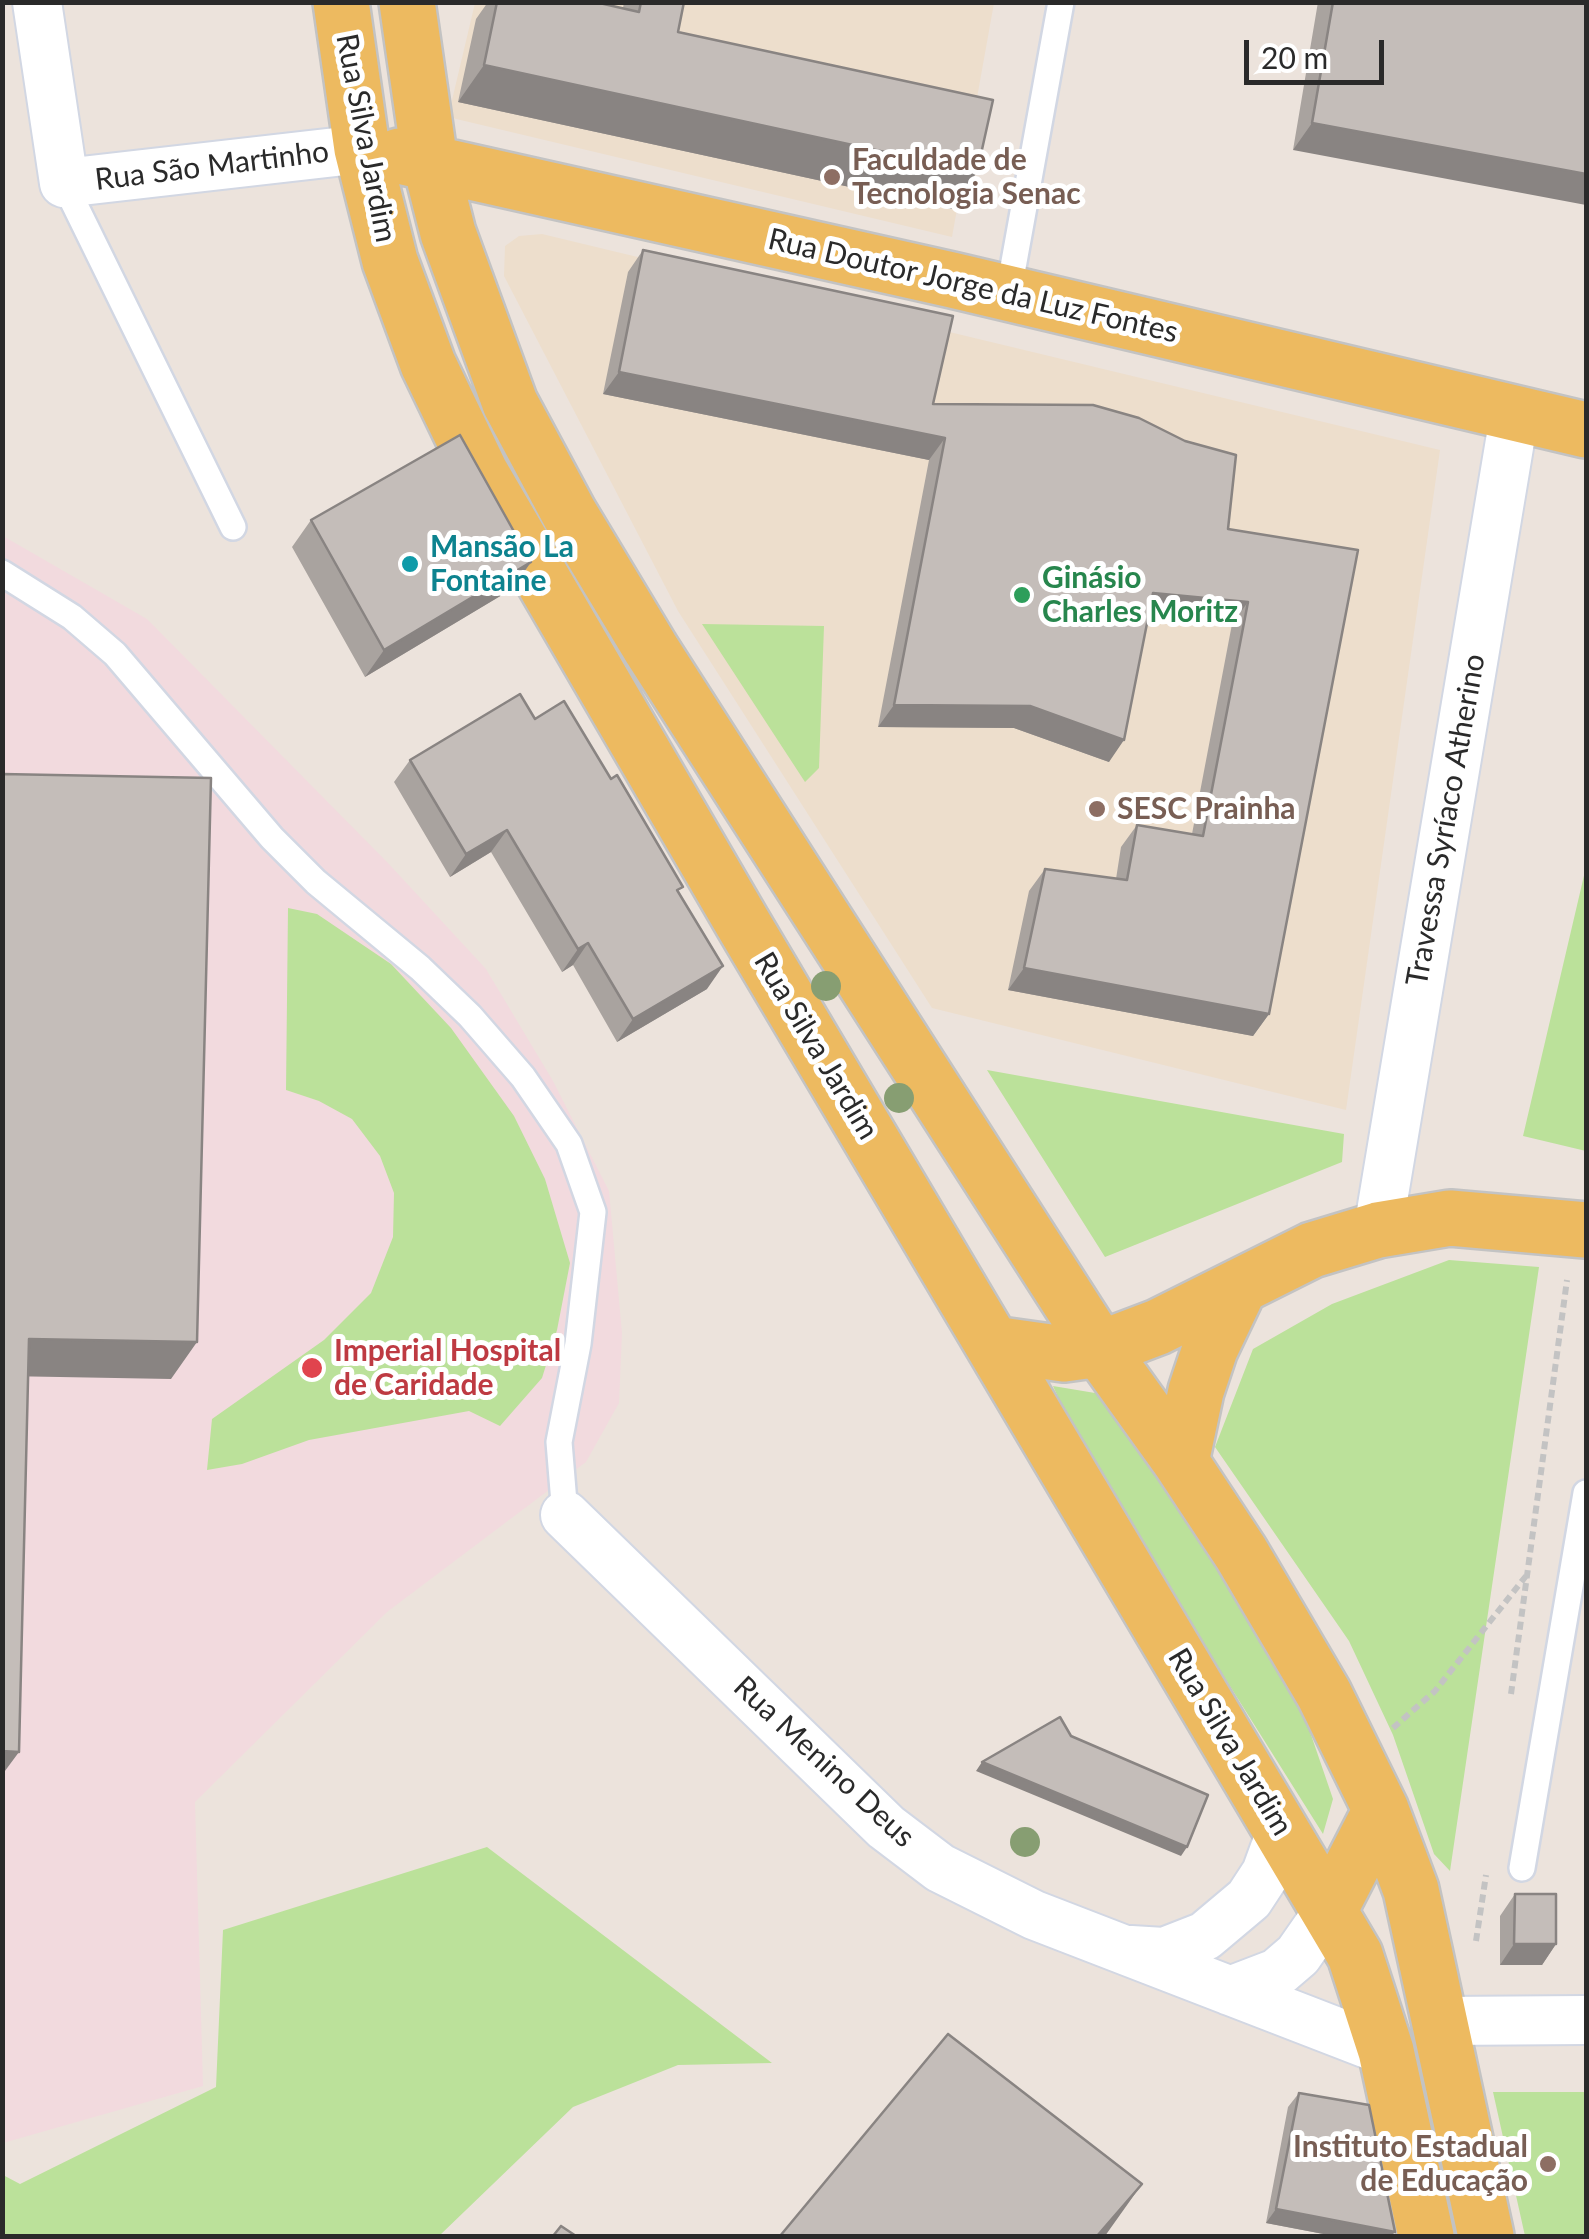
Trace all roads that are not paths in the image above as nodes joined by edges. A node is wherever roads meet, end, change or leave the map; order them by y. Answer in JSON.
{"nodes":[{"id":1,"x":37,"y":2,"type":"edge"},
{"id":2,"x":341,"y":2,"type":"edge"},
{"id":3,"x":407,"y":2,"type":"edge"},
{"id":4,"x":1061,"y":2,"type":"edge"},
{"id":5,"x":362,"y":149,"type":"junction"},
{"id":6,"x":430,"y":162,"type":"junction"},
{"id":7,"x":64,"y":184,"type":"junction"},
{"id":8,"x":1008,"y":295,"type":"junction"},
{"id":9,"x":1515,"y":411,"type":"junction"},
{"id":10,"x":1586,"y":430,"type":"edge"},
{"id":11,"x":233,"y":527,"type":"dead end"},
{"id":12,"x":2,"y":573,"type":"edge"},
{"id":13,"x":1580,"y":1229,"type":"edge"},
{"id":14,"x":1378,"y":1230,"type":"junction"},
{"id":15,"x":1240,"y":1286,"type":"junction"},
{"id":16,"x":993,"y":1344,"type":"junction"},
{"id":17,"x":1100,"y":1349,"type":"junction"},
{"id":18,"x":1181,"y":1462,"type":"junction"},
{"id":19,"x":1586,"y":1493,"type":"edge"},
{"id":20,"x":566,"y":1515,"type":"joint"},
{"id":21,"x":1382,"y":1810,"type":"junction"},
{"id":22,"x":1282,"y":1830,"type":"junction"},
{"id":23,"x":1522,"y":1868,"type":"dead end"},
{"id":24,"x":1330,"y":1909,"type":"junction"},
{"id":25,"x":1122,"y":1950,"type":"junction"},
{"id":26,"x":1230,"y":1991,"type":"junction"},
{"id":27,"x":1586,"y":2020,"type":"edge"},
{"id":28,"x":1466,"y":2021,"type":"junction"},
{"id":29,"x":1386,"y":2051,"type":"junction"},
{"id":30,"x":1426,"y":2236,"type":"edge"},
{"id":31,"x":1486,"y":2236,"type":"edge"}],
"edges":[{"from":1,"to":7,"type":"street","name":"Rua São Martinho"},
{"from":2,"to":5,"type":"main road","name":"Rua Silva Jardim"},
{"from":3,"to":6,"type":"main road","name":"Rua Silva Jardim"},
{"from":4,"to":8,"type":"lane"},
{"from":5,"to":6,"type":"main road","name":"Rua Doutor Jorge da Luz Fontes"},
{"from":5,"to":7,"type":"street","name":"Rua São Martinho"},
{"from":5,"to":16,"type":"main road","name":"Rua Silva Jardim"},
{"from":6,"to":8,"type":"main road","name":"Rua Doutor Jorge da Luz Fontes"},
{"from":6,"to":17,"type":"main road","name":"Rua Silva Jardim"},
{"from":7,"to":11,"type":"lane"},
{"from":8,"to":9,"type":"main road","name":"Rua Doutor Jorge da Luz Fontes"},
{"from":9,"to":10,"type":"main road","name":"Rua Doutor Jorge da Luz Fontes"},
{"from":9,"to":14,"type":"street","name":"Travessa Syríaco Atherino"},
{"from":12,"to":20,"type":"lane"},
{"from":13,"to":14,"type":"main road"},
{"from":14,"to":15,"type":"main road"},
{"from":15,"to":17,"type":"main road"},
{"from":15,"to":18,"type":"main road"},
{"from":16,"to":17,"type":"main road"},
{"from":16,"to":22,"type":"main road","name":"Rua Silva Jardim"},
{"from":17,"to":18,"type":"main road","name":"Rua Silva Jardim"},
{"from":18,"to":21,"type":"main road","name":"Rua Silva Jardim"},
{"from":19,"to":23,"type":"lane"},
{"from":20,"to":25,"type":"street","name":"Rua Menino Deus"},
{"from":21,"to":24,"type":"main road"},
{"from":21,"to":28,"type":"main road","name":"Rua Silva Jardim"},
{"from":22,"to":24,"type":"main road","name":"Rua Silva Jardim"},
{"from":22,"to":25,"type":"street","name":"Rua Menino Deus"},
{"from":24,"to":26,"type":"street"},
{"from":24,"to":29,"type":"main road","name":"Rua Silva Jardim"},
{"from":25,"to":26,"type":"street","name":"Rua Menino Deus"},
{"from":26,"to":29,"type":"street","name":"Rua Menino Deus"},
{"from":27,"to":28,"type":"street"},
{"from":28,"to":31,"type":"main road","name":"Rua Silva Jardim"},
{"from":29,"to":30,"type":"main road","name":"Rua Silva Jardim"}]}
